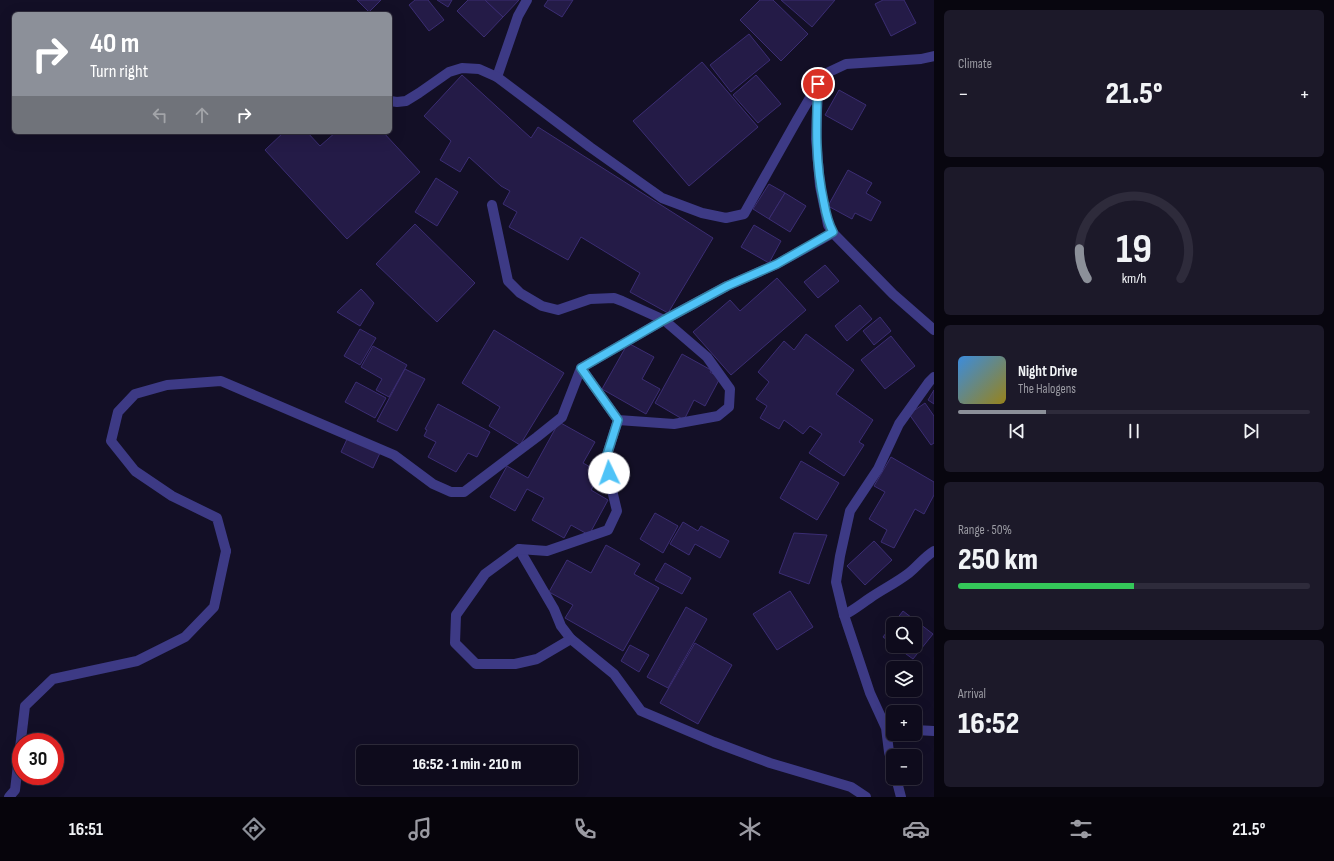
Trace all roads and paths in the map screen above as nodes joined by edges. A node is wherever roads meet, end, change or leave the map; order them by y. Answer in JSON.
{"nodes":[{"id":1,"x":527,"y":0,"type":"edge"},
{"id":2,"x":934,"y":56,"type":"edge"},
{"id":3,"x":497,"y":77,"type":"junction"},
{"id":4,"x":818,"y":84,"type":"junction"},
{"id":5,"x":392,"y":101,"type":"edge"},
{"id":6,"x":492,"y":205,"type":"dead end"},
{"id":7,"x":833,"y":232,"type":"junction"},
{"id":8,"x":664,"y":320,"type":"junction"},
{"id":9,"x":934,"y":330,"type":"edge"},
{"id":10,"x":581,"y":368,"type":"junction"},
{"id":11,"x":934,"y":377,"type":"edge"},
{"id":12,"x":618,"y":420,"type":"junction"},
{"id":13,"x":519,"y":549,"type":"junction"},
{"id":14,"x":934,"y":551,"type":"edge"},
{"id":15,"x":844,"y":615,"type":"junction"},
{"id":16,"x":571,"y":639,"type":"junction"},
{"id":17,"x":886,"y":722,"type":"edge"},
{"id":18,"x":922,"y":730,"type":"edge"},
{"id":19,"x":934,"y":731,"type":"edge"},
{"id":20,"x":898,"y":785,"type":"edge"},
{"id":21,"x":9,"y":797,"type":"edge"},
{"id":22,"x":866,"y":797,"type":"edge"},
{"id":23,"x":901,"y":797,"type":"edge"}],
"edges":[{"from":1,"to":3,"type":"street"},
{"from":2,"to":4,"type":"street"},
{"from":3,"to":4,"type":"street"},
{"from":3,"to":5,"type":"street"},
{"from":4,"to":7,"type":"street"},
{"from":6,"to":8,"type":"street"},
{"from":7,"to":8,"type":"street"},
{"from":7,"to":9,"type":"street"},
{"from":8,"to":10,"type":"street"},
{"from":8,"to":12,"type":"street"},
{"from":10,"to":12,"type":"street"},
{"from":10,"to":21,"type":"street"},
{"from":11,"to":15,"type":"street"},
{"from":12,"to":13,"type":"street"},
{"from":13,"to":16,"type":"street"},
{"from":13,"to":16,"type":"street"},
{"from":14,"to":15,"type":"street"},
{"from":15,"to":17,"type":"street"},
{"from":16,"to":22,"type":"street"},
{"from":18,"to":19,"type":"street"},
{"from":20,"to":23,"type":"street"}]}
